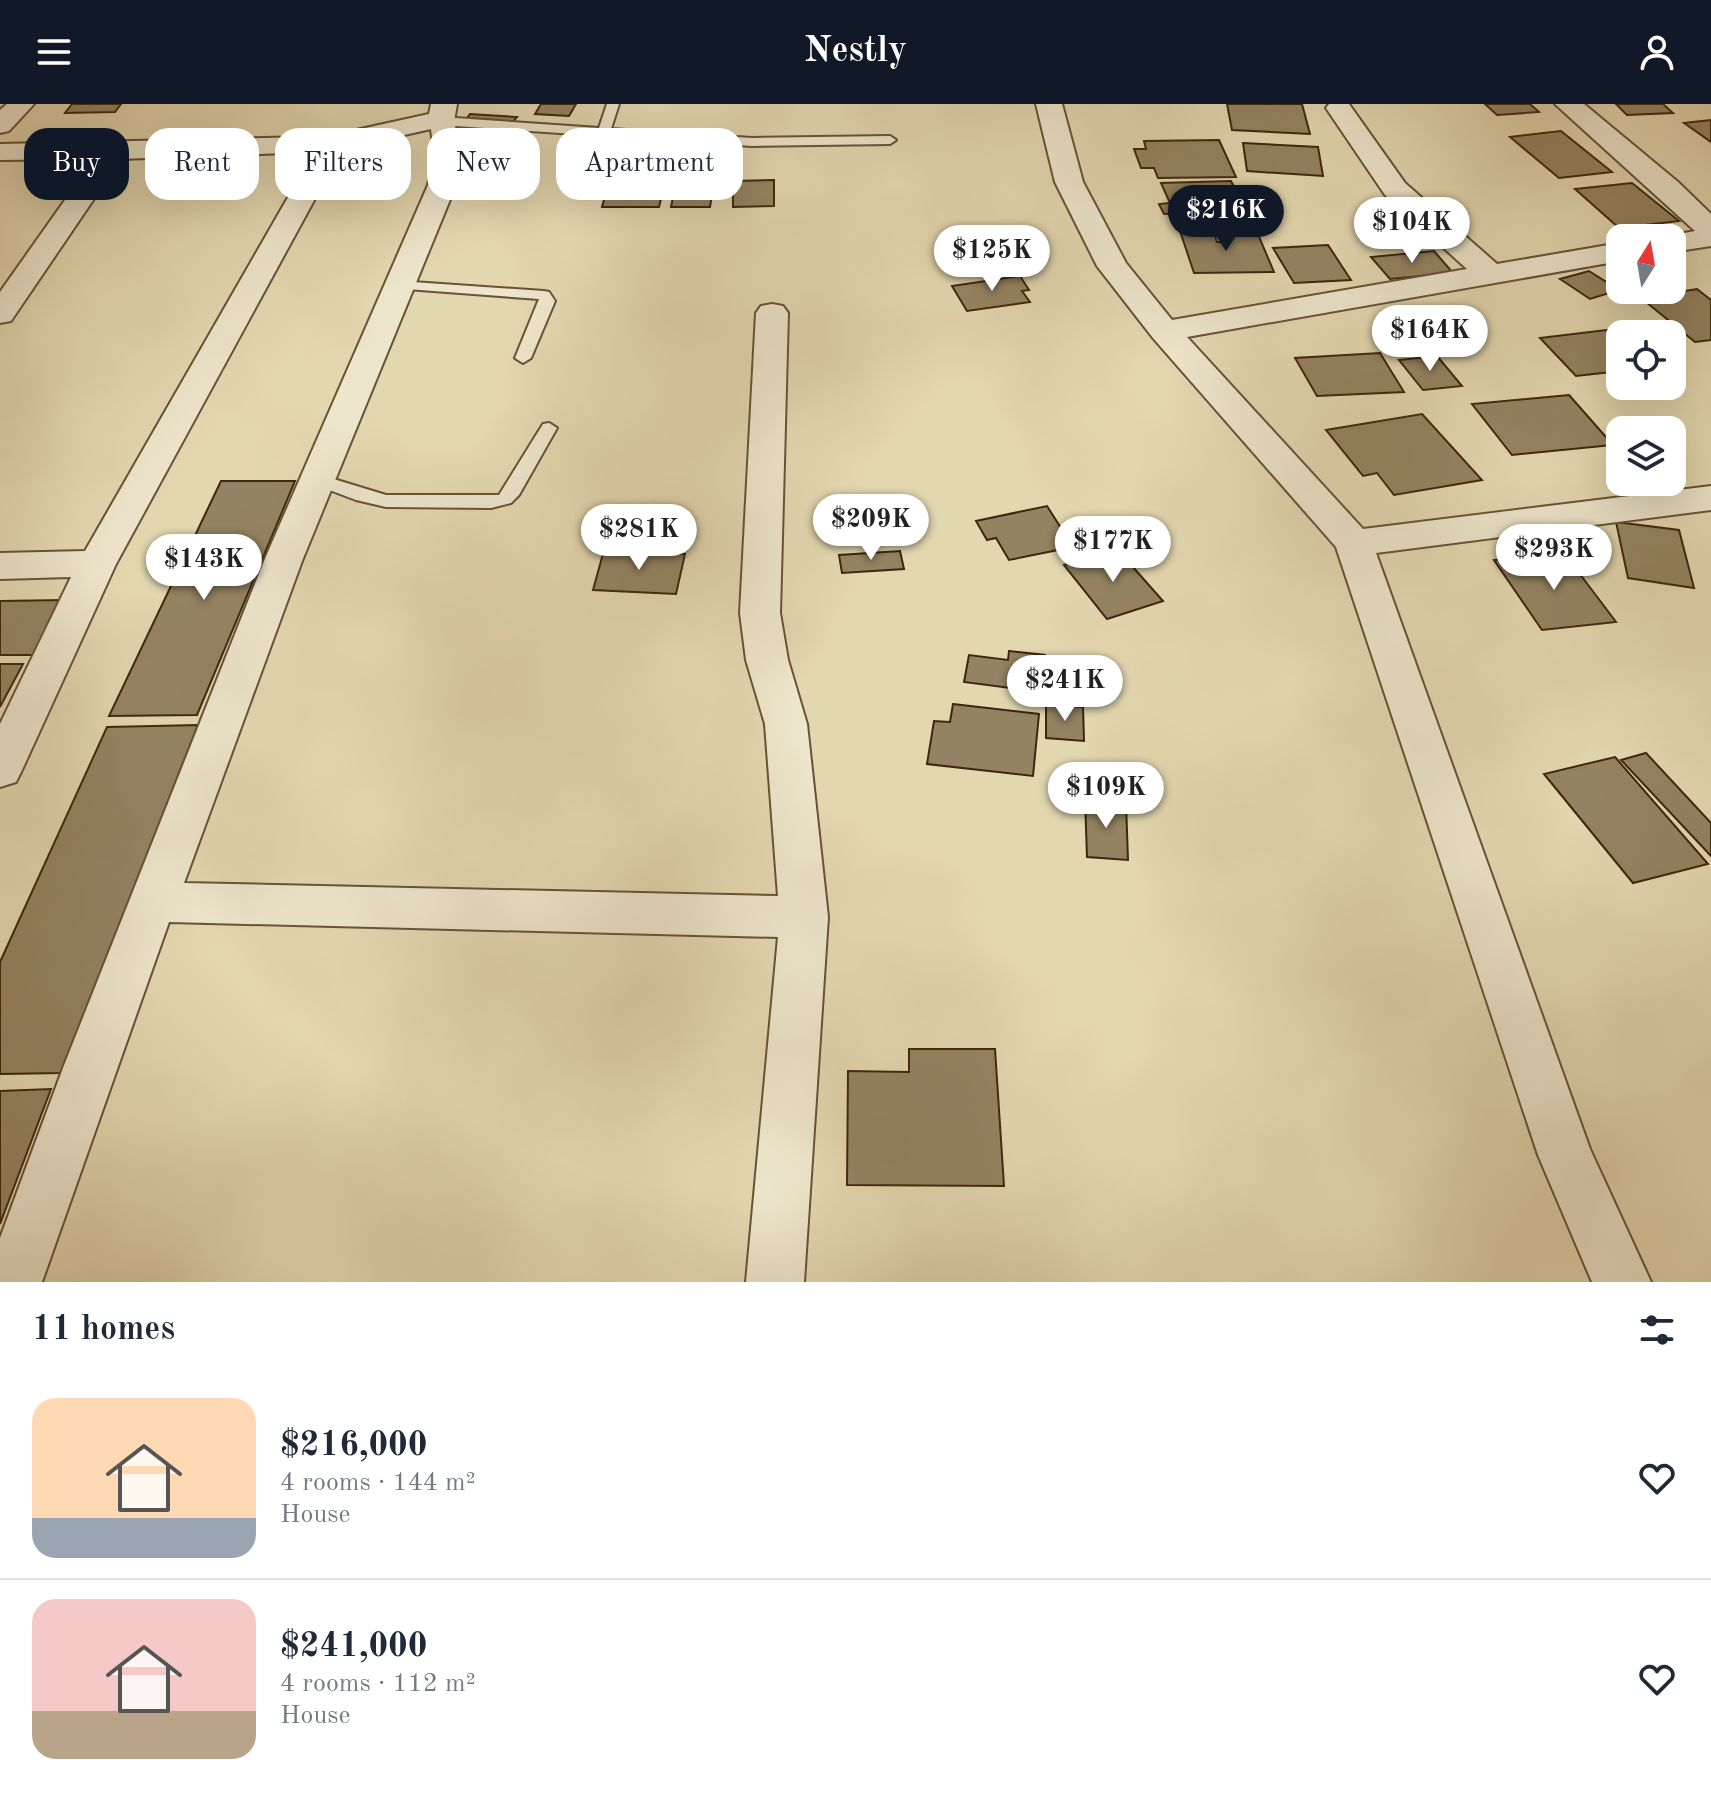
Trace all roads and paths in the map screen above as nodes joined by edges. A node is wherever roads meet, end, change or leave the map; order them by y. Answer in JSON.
{"nodes":[{"id":1,"x":21,"y":104,"type":"edge"},
{"id":2,"x":613,"y":104,"type":"edge"},
{"id":3,"x":1049,"y":104,"type":"edge"},
{"id":4,"x":1568,"y":104,"type":"edge"},
{"id":5,"x":1339,"y":108,"type":"dead end"},
{"id":6,"x":443,"y":112,"type":"edge"},
{"id":7,"x":0,"y":125,"type":"edge"},
{"id":8,"x":396,"y":128,"type":"edge"},
{"id":9,"x":565,"y":128,"type":"edge"},
{"id":10,"x":605,"y":128,"type":"edge"},
{"id":11,"x":890,"y":140,"type":"dead end"},
{"id":12,"x":743,"y":141,"type":"edge"},
{"id":13,"x":275,"y":145,"type":"edge"},
{"id":14,"x":129,"y":150,"type":"edge"},
{"id":15,"x":0,"y":152,"type":"edge"},
{"id":16,"x":24,"y":152,"type":"edge"},
{"id":17,"x":1697,"y":184,"type":"dead end"},
{"id":18,"x":1668,"y":188,"type":"junction"},
{"id":19,"x":79,"y":200,"type":"edge"},
{"id":20,"x":300,"y":200,"type":"edge"},
{"id":21,"x":1711,"y":230,"type":"edge"},
{"id":22,"x":1711,"y":237,"type":"edge"},
{"id":23,"x":1686,"y":241,"type":"edge"},
{"id":24,"x":1606,"y":254,"type":"edge"},
{"id":25,"x":1491,"y":275,"type":"junction"},
{"id":26,"x":398,"y":285,"type":"junction"},
{"id":27,"x":772,"y":313,"type":"dead end"},
{"id":28,"x":0,"y":314,"type":"edge"},
{"id":29,"x":1164,"y":331,"type":"junction"},
{"id":30,"x":523,"y":358,"type":"dead end"},
{"id":31,"x":549,"y":428,"type":"dead end"},
{"id":32,"x":317,"y":479,"type":"junction"},
{"id":33,"x":1707,"y":504,"type":"edge"},
{"id":34,"x":1354,"y":543,"type":"junction"},
{"id":35,"x":97,"y":564,"type":"junction"},
{"id":36,"x":0,"y":566,"type":"edge"},
{"id":37,"x":0,"y":770,"type":"edge"},
{"id":38,"x":155,"y":902,"type":"junction"},
{"id":39,"x":804,"y":917,"type":"junction"},
{"id":40,"x":13,"y":1282,"type":"edge"},
{"id":41,"x":775,"y":1282,"type":"edge"},
{"id":42,"x":1622,"y":1282,"type":"edge"}],
"edges":[{"from":1,"to":7,"type":"street"},
{"from":2,"to":10,"type":"lane"},
{"from":3,"to":29,"type":"street"},
{"from":4,"to":18,"type":"street"},
{"from":5,"to":25,"type":"street"},
{"from":6,"to":8,"type":"street"},
{"from":6,"to":9,"type":"lane"},
{"from":6,"to":26,"type":"street"},
{"from":11,"to":12,"type":"lane"},
{"from":13,"to":14,"type":"street"},
{"from":15,"to":16,"type":"street"},
{"from":17,"to":18,"type":"street"},
{"from":18,"to":21,"type":"street"},
{"from":19,"to":28,"type":"street"},
{"from":20,"to":35,"type":"street"},
{"from":22,"to":23,"type":"street"},
{"from":24,"to":25,"type":"street"},
{"from":25,"to":29,"type":"street"},
{"from":26,"to":30,"type":"lane"},
{"from":26,"to":32,"type":"street"},
{"from":27,"to":39,"type":"street"},
{"from":29,"to":34,"type":"street"},
{"from":31,"to":32,"type":"lane"},
{"from":32,"to":38,"type":"street"},
{"from":33,"to":34,"type":"street"},
{"from":34,"to":42,"type":"street"},
{"from":35,"to":36,"type":"street"},
{"from":35,"to":37,"type":"street"},
{"from":38,"to":39,"type":"street"},
{"from":38,"to":40,"type":"street"},
{"from":39,"to":41,"type":"street"}]}
